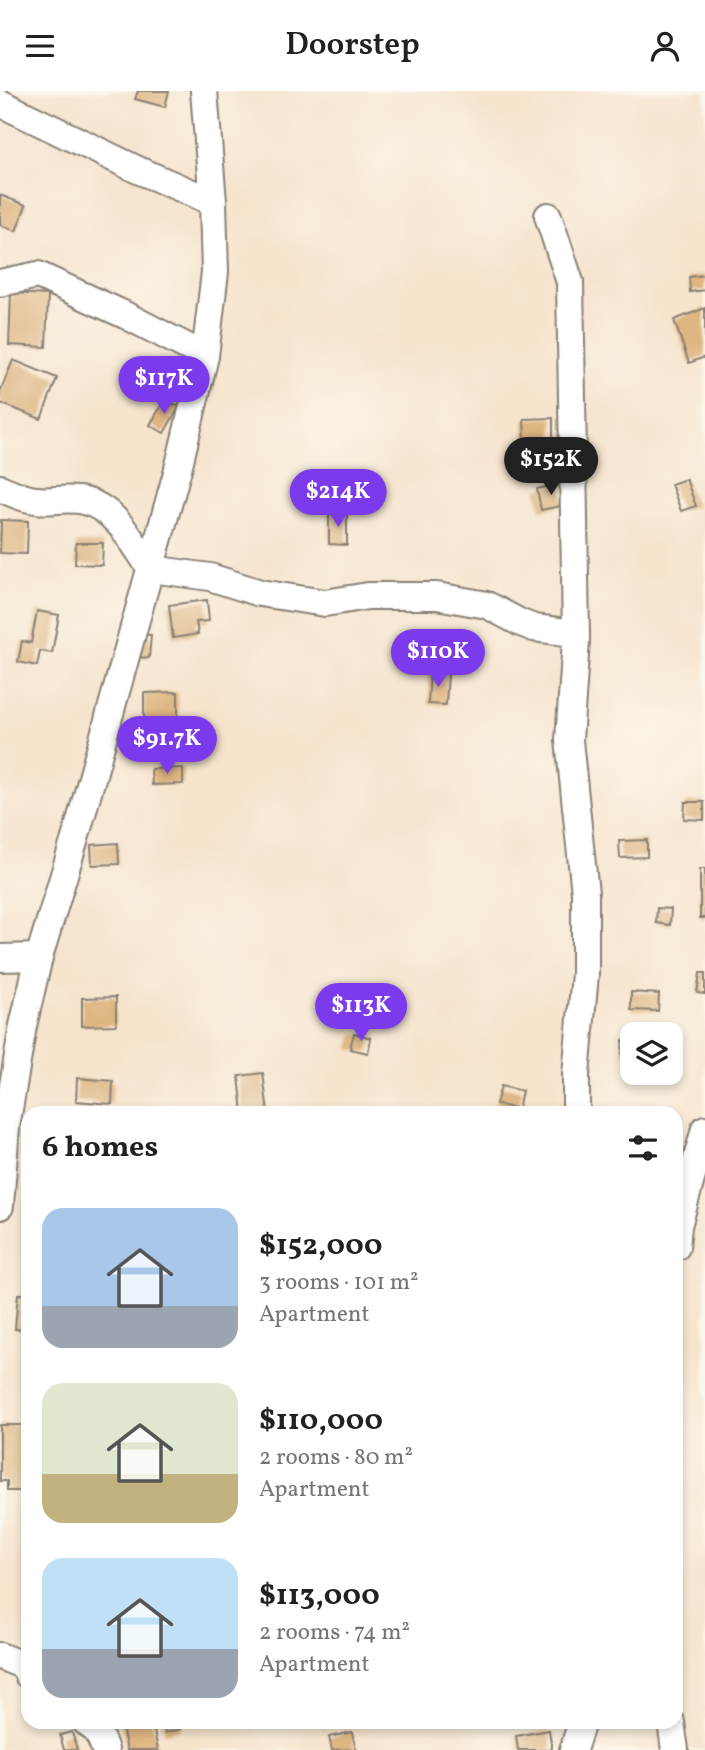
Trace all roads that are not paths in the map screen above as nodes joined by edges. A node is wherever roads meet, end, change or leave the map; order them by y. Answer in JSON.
{"nodes":[{"id":1,"x":204,"y":91,"type":"edge"},
{"id":2,"x":0,"y":103,"type":"edge"},
{"id":3,"x":213,"y":202,"type":"junction"},
{"id":4,"x":548,"y":216,"type":"dead end"},
{"id":5,"x":0,"y":283,"type":"edge"},
{"id":6,"x":205,"y":356,"type":"junction"},
{"id":7,"x":0,"y":488,"type":"edge"},
{"id":8,"x":150,"y":569,"type":"junction"},
{"id":9,"x":576,"y":635,"type":"junction"},
{"id":10,"x":40,"y":957,"type":"junction"},
{"id":11,"x":0,"y":958,"type":"edge"},
{"id":12,"x":576,"y":1106,"type":"edge"},
{"id":13,"x":705,"y":1129,"type":"edge"},
{"id":14,"x":0,"y":1206,"type":"edge"},
{"id":15,"x":683,"y":1208,"type":"edge"},
{"id":16,"x":0,"y":1656,"type":"edge"},
{"id":17,"x":21,"y":1664,"type":"edge"},
{"id":18,"x":94,"y":1729,"type":"edge"},
{"id":19,"x":580,"y":1729,"type":"edge"},
{"id":20,"x":672,"y":1729,"type":"edge"},
{"id":21,"x":105,"y":1750,"type":"edge"},
{"id":22,"x":573,"y":1750,"type":"edge"},
{"id":23,"x":675,"y":1750,"type":"edge"}],
"edges":[{"from":1,"to":3,"type":"street"},
{"from":2,"to":3,"type":"street"},
{"from":3,"to":6,"type":"street"},
{"from":4,"to":9,"type":"street"},
{"from":5,"to":6,"type":"street"},
{"from":6,"to":8,"type":"street"},
{"from":7,"to":8,"type":"street"},
{"from":8,"to":9,"type":"street"},
{"from":8,"to":10,"type":"street"},
{"from":9,"to":12,"type":"street"},
{"from":10,"to":11,"type":"street"},
{"from":10,"to":14,"type":"street"},
{"from":13,"to":15,"type":"street"},
{"from":16,"to":17,"type":"street"},
{"from":18,"to":21,"type":"street"},
{"from":19,"to":22,"type":"street"},
{"from":20,"to":23,"type":"street"}]}
